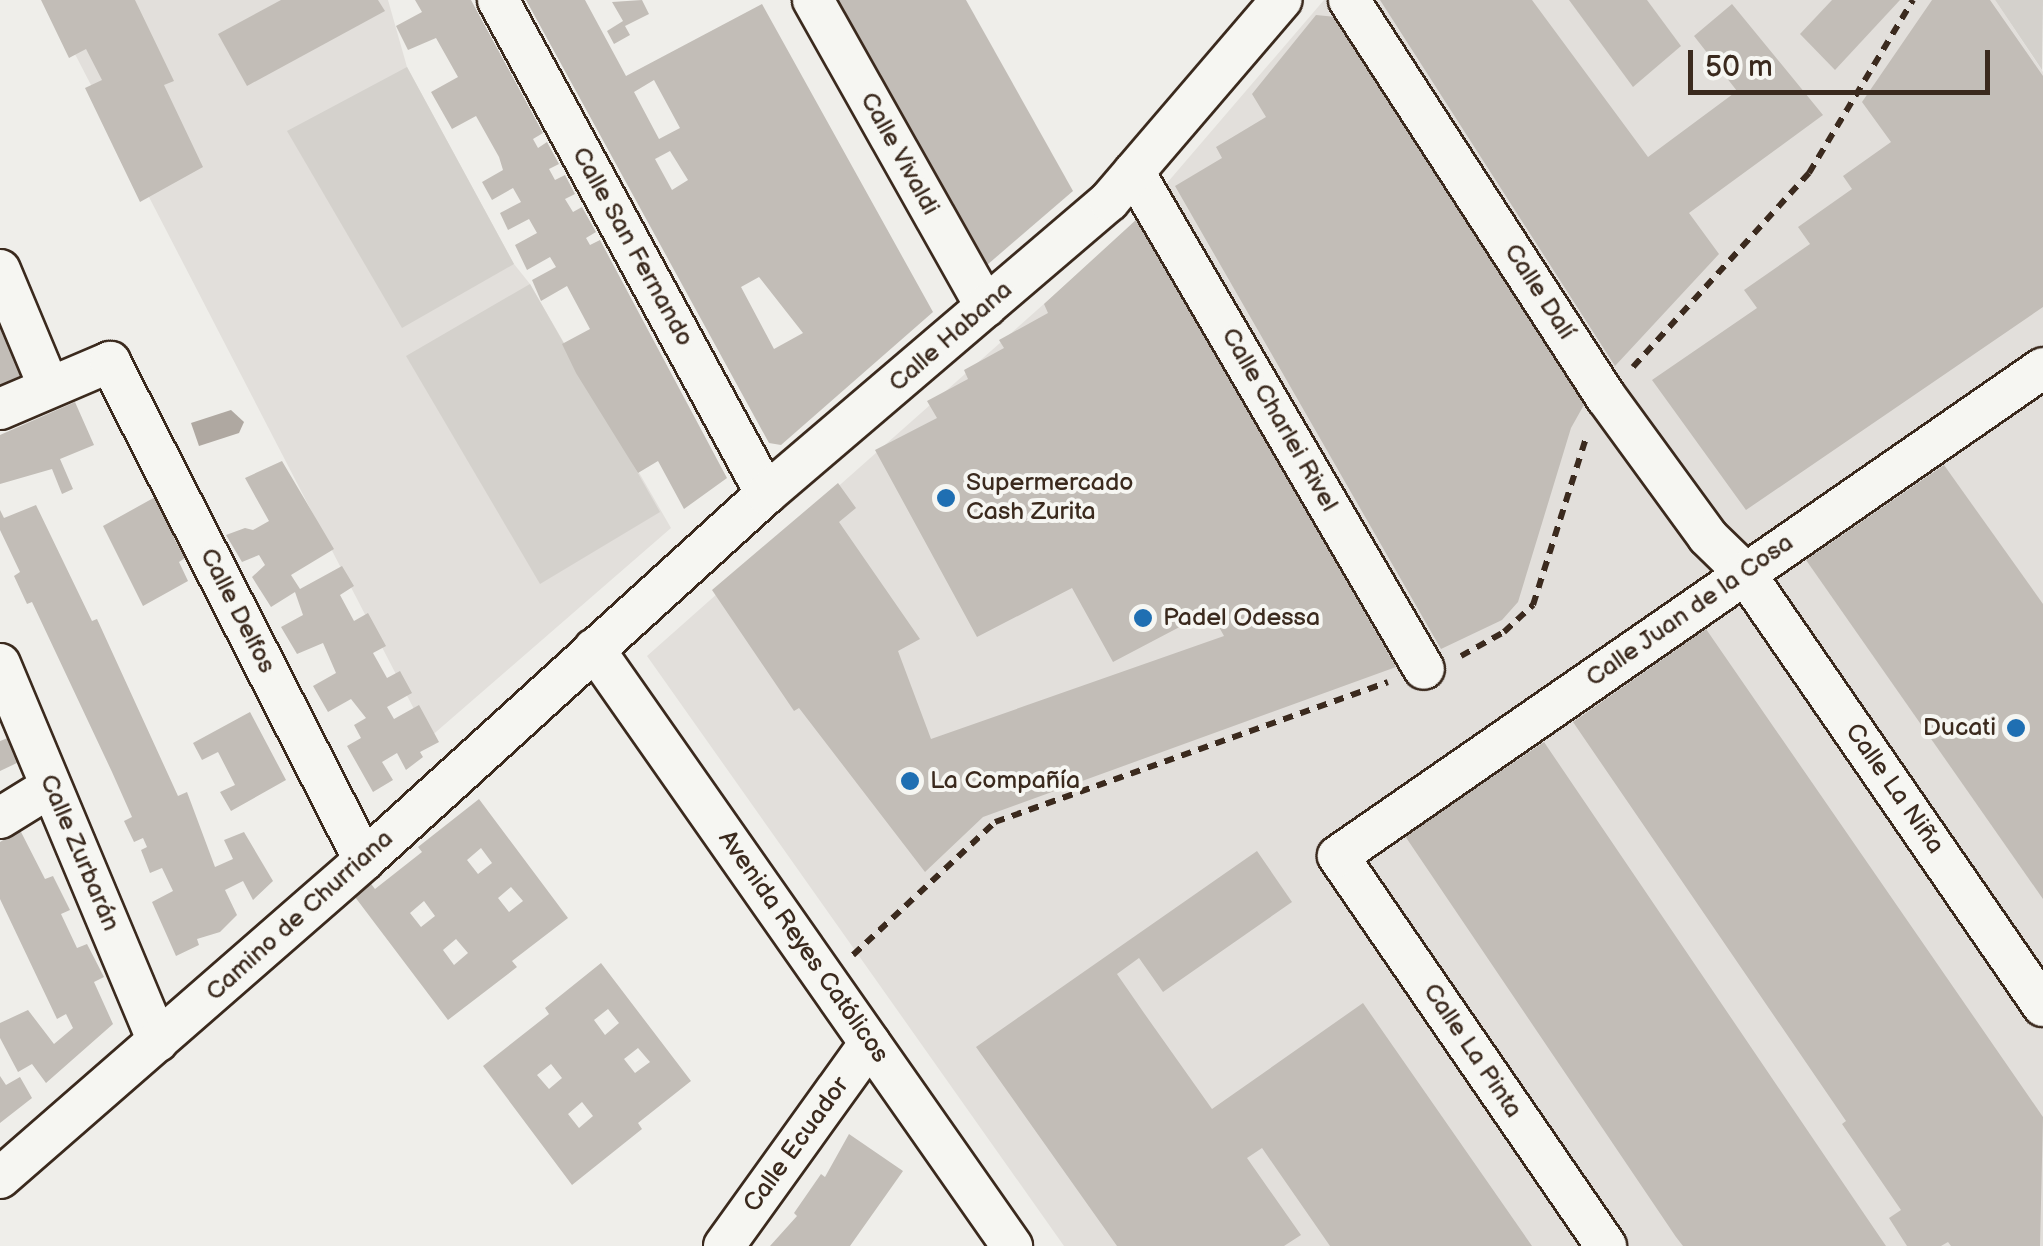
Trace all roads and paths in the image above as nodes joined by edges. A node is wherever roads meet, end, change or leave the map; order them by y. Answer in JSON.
{"nodes":[{"id":1,"x":498,"y":0,"type":"edge"},
{"id":2,"x":813,"y":0,"type":"edge"},
{"id":3,"x":1282,"y":0,"type":"edge"},
{"id":4,"x":1349,"y":0,"type":"edge"},
{"id":5,"x":1913,"y":0,"type":"edge"},
{"id":6,"x":1134,"y":172,"type":"junction"},
{"id":7,"x":0,"y":270,"type":"edge"},
{"id":8,"x":986,"y":307,"type":"junction"},
{"id":9,"x":2043,"y":368,"type":"edge"},
{"id":10,"x":49,"y":388,"type":"junction"},
{"id":11,"x":1606,"y":396,"type":"junction"},
{"id":12,"x":0,"y":409,"type":"edge"},
{"id":13,"x":766,"y":494,"type":"junction"},
{"id":14,"x":1744,"y":572,"type":"junction"},
{"id":15,"x":594,"y":649,"type":"junction"},
{"id":16,"x":0,"y":664,"type":"edge"},
{"id":17,"x":1424,"y":669,"type":"junction"},
{"id":18,"x":50,"y":786,"type":"junction"},
{"id":19,"x":0,"y":818,"type":"edge"},
{"id":20,"x":1338,"y":856,"type":"joint"},
{"id":21,"x":364,"y":860,"type":"junction"},
{"id":22,"x":826,"y":980,"type":"junction"},
{"id":23,"x":2043,"y":1006,"type":"edge"},
{"id":24,"x":158,"y":1041,"type":"junction"},
{"id":25,"x":870,"y":1043,"type":"junction"},
{"id":26,"x":0,"y":1178,"type":"edge"},
{"id":27,"x":724,"y":1246,"type":"edge"},
{"id":28,"x":1012,"y":1246,"type":"edge"},
{"id":29,"x":1606,"y":1246,"type":"edge"}],
"edges":[{"from":1,"to":13,"type":"street","name":"Calle San Fernando"},
{"from":2,"to":8,"type":"street","name":"Calle Vivaldi"},
{"from":3,"to":6,"type":"street","name":"Calle Habana"},
{"from":4,"to":11,"type":"street","name":"Calle Dalí"},
{"from":5,"to":11,"type":"path"},
{"from":6,"to":8,"type":"street","name":"Calle Habana"},
{"from":6,"to":17,"type":"street","name":"Calle Charlei Rivel"},
{"from":7,"to":10,"type":"street"},
{"from":8,"to":13,"type":"street","name":"Calle Habana"},
{"from":9,"to":14,"type":"street","name":"Calle Juan de la Cosa"},
{"from":10,"to":12,"type":"street"},
{"from":10,"to":21,"type":"street","name":"Calle Delfos"},
{"from":11,"to":14,"type":"street","name":"Calle Dalí"},
{"from":11,"to":17,"type":"path"},
{"from":13,"to":15,"type":"street","name":"Calle Habana"},
{"from":14,"to":20,"type":"street","name":"Calle Juan de la Cosa"},
{"from":14,"to":23,"type":"street","name":"Calle La Niña"},
{"from":15,"to":21,"type":"street","name":"Camino de Churriana"},
{"from":15,"to":22,"type":"street","name":"Avenida Reyes Católicos"},
{"from":16,"to":18,"type":"street","name":"Calle Zurbarán"},
{"from":17,"to":22,"type":"path"},
{"from":18,"to":19,"type":"street"},
{"from":18,"to":24,"type":"street","name":"Calle Zurbarán"},
{"from":20,"to":29,"type":"street","name":"Calle La Pinta"},
{"from":21,"to":24,"type":"street","name":"Camino de Churriana"},
{"from":22,"to":25,"type":"street","name":"Avenida Reyes Católicos"},
{"from":24,"to":26,"type":"street","name":"Camino de Churriana"},
{"from":25,"to":27,"type":"street","name":"Calle Ecuador"},
{"from":25,"to":28,"type":"street","name":"Avenida Reyes Católicos"}]}
